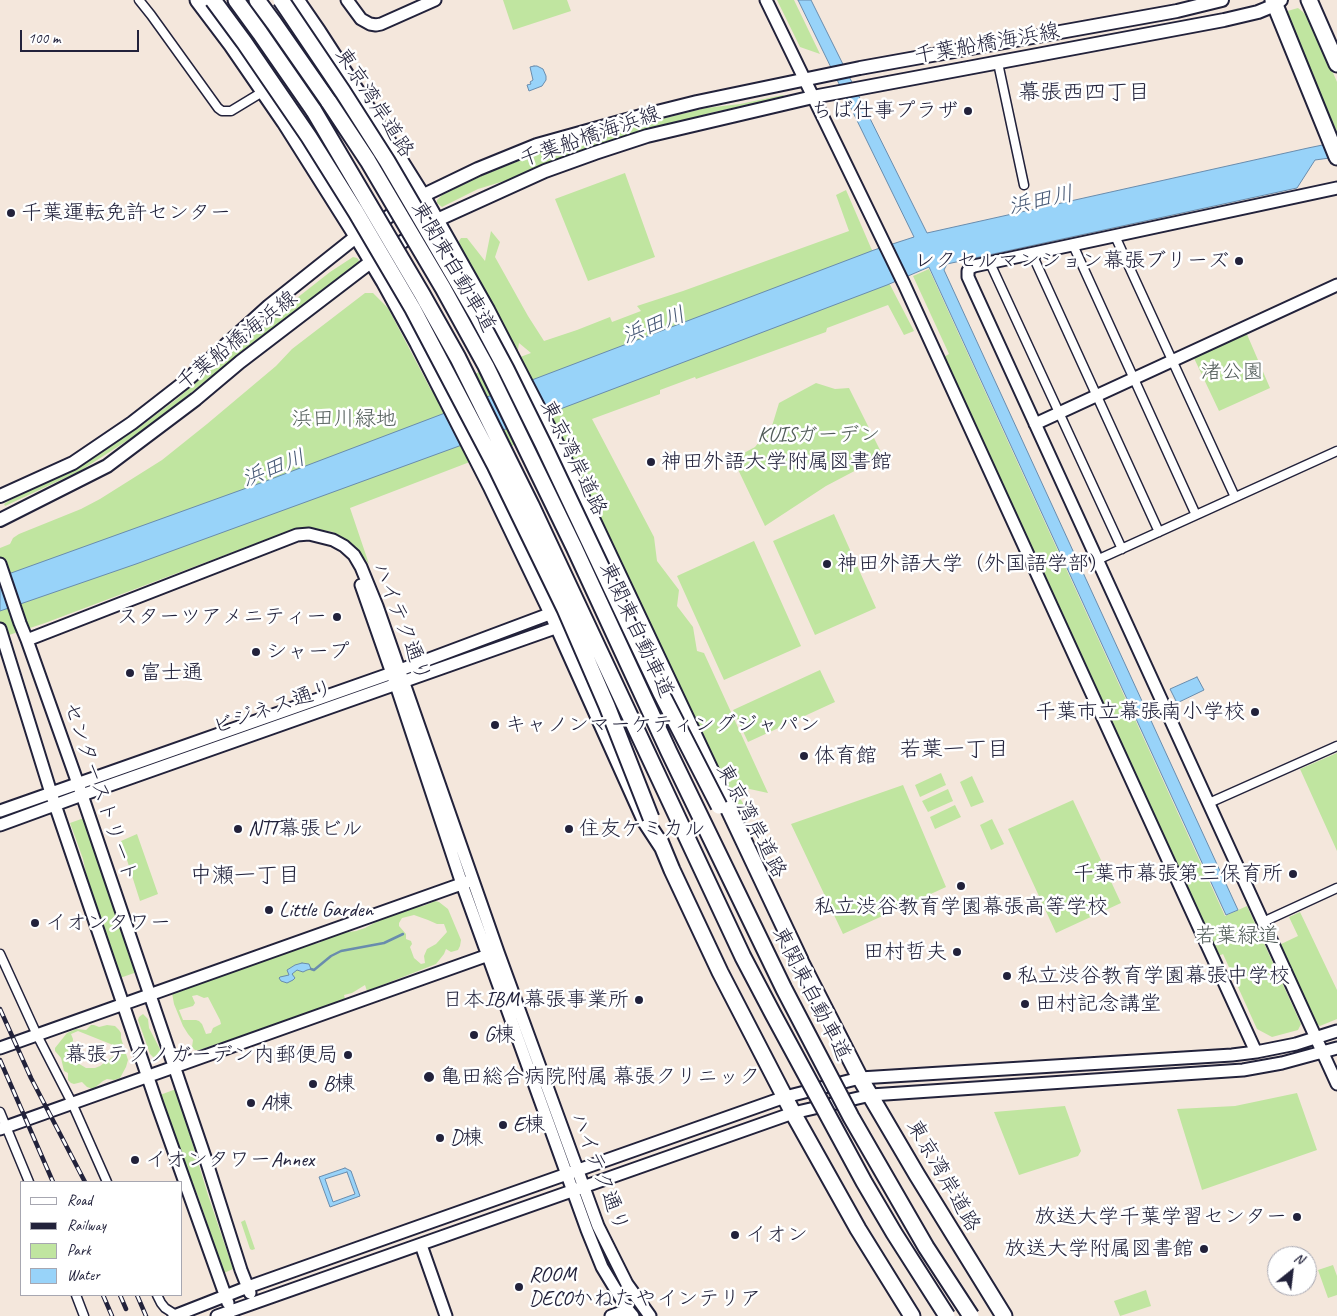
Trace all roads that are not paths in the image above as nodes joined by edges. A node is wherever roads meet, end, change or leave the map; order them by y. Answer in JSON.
{"nodes":[{"id":1,"x":139,"y":0,"type":"edge"},
{"id":2,"x":198,"y":0,"type":"edge"},
{"id":3,"x":213,"y":0,"type":"edge"},
{"id":4,"x":236,"y":0,"type":"edge"},
{"id":5,"x":257,"y":0,"type":"edge"},
{"id":6,"x":281,"y":0,"type":"edge"},
{"id":7,"x":296,"y":0,"type":"edge"},
{"id":8,"x":347,"y":0,"type":"edge"},
{"id":9,"x":435,"y":0,"type":"edge"},
{"id":10,"x":766,"y":0,"type":"edge"},
{"id":11,"x":1222,"y":0,"type":"edge"},
{"id":12,"x":1309,"y":0,"type":"edge"},
{"id":13,"x":1277,"y":2,"type":"edge"},
{"id":14,"x":998,"y":63,"type":"junction"},
{"id":15,"x":1337,"y":64,"type":"edge"},
{"id":16,"x":804,"y":79,"type":"junction"},
{"id":17,"x":264,"y":91,"type":"junction"},
{"id":18,"x":813,"y":97,"type":"junction"},
{"id":19,"x":1337,"y":157,"type":"edge"},
{"id":20,"x":1024,"y":185,"type":"dead end"},
{"id":21,"x":1337,"y":188,"type":"edge"},
{"id":22,"x":422,"y":196,"type":"junction"},
{"id":23,"x":437,"y":220,"type":"junction"},
{"id":24,"x":357,"y":236,"type":"junction"},
{"id":25,"x":1115,"y":236,"type":"junction"},
{"id":26,"x":1073,"y":245,"type":"junction"},
{"id":27,"x":1032,"y":254,"type":"junction"},
{"id":28,"x":372,"y":261,"type":"junction"},
{"id":29,"x":990,"y":263,"type":"junction"},
{"id":30,"x":1337,"y":285,"type":"edge"},
{"id":31,"x":1172,"y":361,"type":"junction"},
{"id":32,"x":1134,"y":378,"type":"junction"},
{"id":33,"x":1097,"y":396,"type":"junction"},
{"id":34,"x":1059,"y":413,"type":"junction"},
{"id":35,"x":1034,"y":424,"type":"junction"},
{"id":36,"x":1337,"y":451,"type":"edge"},
{"id":37,"x":0,"y":496,"type":"edge"},
{"id":38,"x":1235,"y":497,"type":"junction"},
{"id":39,"x":1196,"y":515,"type":"junction"},
{"id":40,"x":0,"y":520,"type":"edge"},
{"id":41,"x":1159,"y":532,"type":"junction"},
{"id":42,"x":1122,"y":549,"type":"junction"},
{"id":43,"x":1097,"y":560,"type":"junction"},
{"id":44,"x":0,"y":564,"type":"edge"},
{"id":45,"x":555,"y":620,"type":"junction"},
{"id":46,"x":0,"y":631,"type":"edge"},
{"id":47,"x":27,"y":640,"type":"junction"},
{"id":48,"x":2,"y":647,"type":"edge"},
{"id":49,"x":396,"y":671,"type":"junction"},
{"id":50,"x":400,"y":683,"type":"junction"},
{"id":51,"x":1337,"y":746,"type":"edge"},
{"id":52,"x":78,"y":783,"type":"junction"},
{"id":53,"x":51,"y":793,"type":"junction"},
{"id":54,"x":82,"y":795,"type":"junction"},
{"id":55,"x":1209,"y":803,"type":"junction"},
{"id":56,"x":55,"y":805,"type":"junction"},
{"id":57,"x":0,"y":812,"type":"edge"},
{"id":58,"x":0,"y":825,"type":"edge"},
{"id":59,"x":663,"y":848,"type":"junction"},
{"id":60,"x":467,"y":882,"type":"junction"},
{"id":61,"x":1337,"y":888,"type":"edge"},
{"id":62,"x":1263,"y":922,"type":"junction"},
{"id":63,"x":0,"y":954,"type":"edge"},
{"id":64,"x":492,"y":954,"type":"junction"},
{"id":65,"x":800,"y":960,"type":"junction"},
{"id":66,"x":150,"y":995,"type":"junction"},
{"id":67,"x":123,"y":1004,"type":"junction"},
{"id":68,"x":1337,"y":1031,"type":"edge"},
{"id":69,"x":38,"y":1035,"type":"junction"},
{"id":70,"x":1316,"y":1038,"type":"junction"},
{"id":71,"x":0,"y":1048,"type":"edge"},
{"id":72,"x":1337,"y":1048,"type":"edge"},
{"id":73,"x":1256,"y":1052,"type":"junction"},
{"id":74,"x":1322,"y":1052,"type":"junction"},
{"id":75,"x":174,"y":1067,"type":"junction"},
{"id":76,"x":147,"y":1077,"type":"junction"},
{"id":77,"x":860,"y":1078,"type":"junction"},
{"id":78,"x":1337,"y":1084,"type":"edge"},
{"id":79,"x":871,"y":1095,"type":"junction"},
{"id":80,"x":785,"y":1097,"type":"junction"},
{"id":81,"x":72,"y":1103,"type":"junction"},
{"id":82,"x":0,"y":1112,"type":"edge"},
{"id":83,"x":793,"y":1113,"type":"junction"},
{"id":84,"x":3,"y":1128,"type":"edge"},
{"id":85,"x":572,"y":1172,"type":"junction"},
{"id":86,"x":29,"y":1181,"type":"edge"},
{"id":87,"x":107,"y":1181,"type":"edge"},
{"id":88,"x":578,"y":1188,"type":"junction"},
{"id":89,"x":421,"y":1245,"type":"junction"},
{"id":90,"x":248,"y":1288,"type":"junction"},
{"id":91,"x":76,"y":1296,"type":"edge"},
{"id":92,"x":158,"y":1296,"type":"edge"},
{"id":93,"x":225,"y":1296,"type":"junction"},
{"id":94,"x":254,"y":1303,"type":"junction"},
{"id":95,"x":232,"y":1311,"type":"junction"},
{"id":96,"x":631,"y":1313,"type":"edge"},
{"id":97,"x":84,"y":1316,"type":"edge"},
{"id":98,"x":175,"y":1316,"type":"edge"},
{"id":99,"x":217,"y":1316,"type":"edge"},
{"id":100,"x":446,"y":1316,"type":"edge"},
{"id":101,"x":611,"y":1316,"type":"edge"},
{"id":102,"x":650,"y":1316,"type":"edge"},
{"id":103,"x":912,"y":1316,"type":"edge"},
{"id":104,"x":947,"y":1316,"type":"edge"},
{"id":105,"x":970,"y":1316,"type":"edge"},
{"id":106,"x":1004,"y":1316,"type":"edge"}],
"edges":[{"from":1,"to":17,"type":"street"},
{"from":2,"to":17,"type":"highway"},
{"from":3,"to":59,"type":"highway","bridge":true},
{"from":4,"to":104,"type":"highway","name":"東関東自動車道","bridge":true},
{"from":5,"to":105,"type":"highway","name":"東関東自動車道","bridge":true},
{"from":6,"to":65,"type":"highway","name":"東京湾岸道路","bridge":true},
{"from":7,"to":22,"type":"highway"},
{"from":8,"to":9,"type":"street"},
{"from":10,"to":16,"type":"street"},
{"from":11,"to":16,"type":"main road","name":"千葉船橋海浜線"},
{"from":12,"to":15,"type":"highway"},
{"from":13,"to":14,"type":"main road","name":"千葉船橋海浜線"},
{"from":13,"to":19,"type":"highway"},
{"from":14,"to":18,"type":"main road","name":"千葉船橋海浜線"},
{"from":14,"to":20,"type":"street"},
{"from":16,"to":18,"type":"street"},
{"from":16,"to":22,"type":"main road","name":"千葉船橋海浜線"},
{"from":17,"to":24,"type":"highway"},
{"from":18,"to":23,"type":"main road","name":"千葉船橋海浜線"},
{"from":18,"to":73,"type":"street"},
{"from":21,"to":25,"type":"street"},
{"from":22,"to":23,"type":"highway"},
{"from":22,"to":24,"type":"main road","name":"千葉船橋海浜線"},
{"from":23,"to":28,"type":"main road","name":"千葉船橋海浜線"},
{"from":23,"to":65,"type":"highway"},
{"from":24,"to":28,"type":"highway"},
{"from":24,"to":37,"type":"main road","name":"千葉船橋海浜線"},
{"from":25,"to":26,"type":"street"},
{"from":25,"to":31,"type":"street"},
{"from":26,"to":27,"type":"street"},
{"from":26,"to":32,"type":"street"},
{"from":27,"to":29,"type":"street"},
{"from":27,"to":33,"type":"street"},
{"from":28,"to":40,"type":"main road","name":"千葉船橋海浜線"},
{"from":28,"to":45,"type":"highway"},
{"from":29,"to":34,"type":"street"},
{"from":29,"to":35,"type":"street"},
{"from":30,"to":31,"type":"street"},
{"from":31,"to":32,"type":"street"},
{"from":31,"to":38,"type":"street"},
{"from":32,"to":33,"type":"street"},
{"from":32,"to":39,"type":"street"},
{"from":33,"to":34,"type":"street"},
{"from":33,"to":41,"type":"street"},
{"from":34,"to":35,"type":"street"},
{"from":34,"to":42,"type":"street"},
{"from":35,"to":43,"type":"street"},
{"from":36,"to":38,"type":"street"},
{"from":38,"to":39,"type":"street"},
{"from":39,"to":41,"type":"street"},
{"from":41,"to":42,"type":"street"},
{"from":42,"to":43,"type":"street"},
{"from":43,"to":55,"type":"street"},
{"from":44,"to":47,"type":"street","name":"センターストリート"},
{"from":45,"to":49,"type":"street","name":"ビジネス通り"},
{"from":45,"to":50,"type":"street","name":"ビジネス通り"},
{"from":45,"to":59,"type":"highway"},
{"from":46,"to":48,"type":"street","name":"センターストリート"},
{"from":47,"to":49,"type":"street","name":"ハイテク通り"},
{"from":47,"to":52,"type":"street","name":"センターストリート"},
{"from":48,"to":53,"type":"street","name":"センターストリート"},
{"from":49,"to":50,"type":"street","name":"ハイテク通り"},
{"from":49,"to":52,"type":"street","name":"ビジネス通り"},
{"from":50,"to":54,"type":"street","name":"ビジネス通り"},
{"from":50,"to":60,"type":"street","name":"ハイテク通り"},
{"from":51,"to":55,"type":"street"},
{"from":52,"to":53,"type":"street","name":"ビジネス通り"},
{"from":52,"to":54,"type":"street","name":"センターストリート"},
{"from":53,"to":56,"type":"street","name":"センターストリート"},
{"from":53,"to":57,"type":"street","name":"ビジネス通り"},
{"from":54,"to":56,"type":"street","name":"ビジネス通り"},
{"from":54,"to":66,"type":"street","name":"センターストリート"},
{"from":55,"to":62,"type":"street"},
{"from":56,"to":58,"type":"street","name":"ビジネス通り"},
{"from":56,"to":67,"type":"street","name":"センターストリート"},
{"from":59,"to":80,"type":"highway"},
{"from":60,"to":64,"type":"street","name":"ハイテク通り"},
{"from":60,"to":66,"type":"street"},
{"from":61,"to":62,"type":"street"},
{"from":62,"to":70,"type":"street"},
{"from":63,"to":69,"type":"street"},
{"from":64,"to":75,"type":"street"},
{"from":64,"to":85,"type":"street","name":"ハイテク通り"},
{"from":65,"to":77,"type":"highway","name":"東京湾岸道路"},
{"from":66,"to":67,"type":"street"},
{"from":66,"to":75,"type":"street","name":"センターストリート"},
{"from":67,"to":69,"type":"street"},
{"from":67,"to":76,"type":"street","name":"センターストリート"},
{"from":68,"to":70,"type":"street"},
{"from":69,"to":71,"type":"street"},
{"from":69,"to":81,"type":"street"},
{"from":70,"to":73,"type":"street"},
{"from":70,"to":74,"type":"street"},
{"from":72,"to":74,"type":"street"},
{"from":73,"to":77,"type":"street"},
{"from":74,"to":78,"type":"street"},
{"from":74,"to":79,"type":"street"},
{"from":75,"to":76,"type":"street"},
{"from":75,"to":90,"type":"street","name":"センターストリート"},
{"from":76,"to":81,"type":"street"},
{"from":76,"to":93,"type":"street","name":"センターストリート"},
{"from":77,"to":79,"type":"highway","name":"東京湾岸道路"},
{"from":77,"to":80,"type":"street"},
{"from":79,"to":83,"type":"street"},
{"from":79,"to":106,"type":"highway","name":"東京湾岸道路"},
{"from":80,"to":83,"type":"highway"},
{"from":80,"to":85,"type":"street"},
{"from":81,"to":84,"type":"street"},
{"from":81,"to":87,"type":"street"},
{"from":82,"to":84,"type":"street"},
{"from":83,"to":88,"type":"street"},
{"from":83,"to":103,"type":"highway"},
{"from":84,"to":86,"type":"street"},
{"from":85,"to":88,"type":"street","name":"ハイテク通り"},
{"from":85,"to":90,"type":"street"},
{"from":88,"to":89,"type":"street"},
{"from":88,"to":96,"type":"street","name":"ハイテク通り"},
{"from":88,"to":102,"type":"street","name":"ハイテク通り"},
{"from":89,"to":94,"type":"street"},
{"from":89,"to":100,"type":"street"},
{"from":90,"to":93,"type":"street"},
{"from":90,"to":94,"type":"street","name":"センターストリート"},
{"from":91,"to":97,"type":"street"},
{"from":92,"to":98,"type":"street"},
{"from":93,"to":95,"type":"street","name":"センターストリート"},
{"from":93,"to":98,"type":"street"},
{"from":94,"to":95,"type":"street"},
{"from":95,"to":99,"type":"street"},
{"from":96,"to":101,"type":"street"}]}
